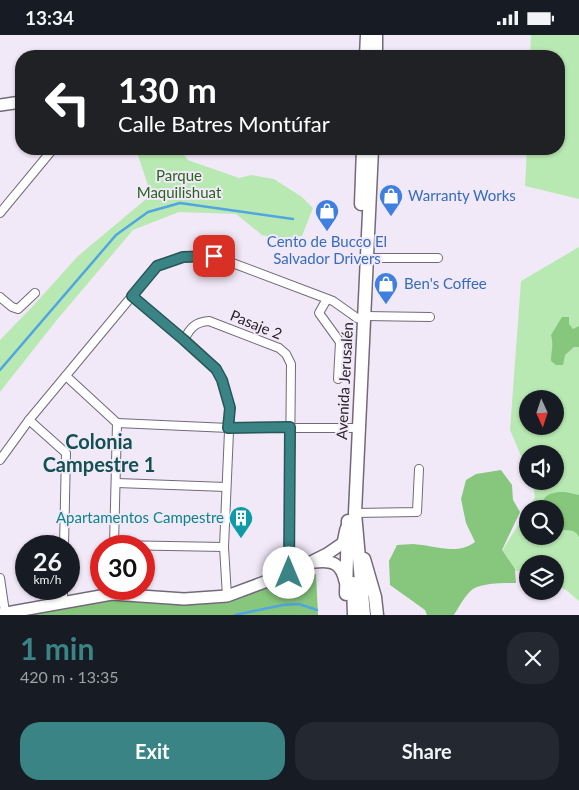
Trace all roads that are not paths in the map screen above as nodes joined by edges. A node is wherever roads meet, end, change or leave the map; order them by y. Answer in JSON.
{"nodes":[{"id":1,"x":367,"y":35,"type":"edge"},
{"id":2,"x":376,"y":35,"type":"edge"},
{"id":3,"x":366,"y":50,"type":"edge"},
{"id":4,"x":376,"y":50,"type":"edge"},
{"id":5,"x":15,"y":103,"type":"edge"},
{"id":6,"x":0,"y":105,"type":"edge"},
{"id":7,"x":48,"y":155,"type":"edge"},
{"id":8,"x":363,"y":155,"type":"edge"},
{"id":9,"x":372,"y":155,"type":"edge"},
{"id":10,"x":0,"y":213,"type":"edge"},
{"id":11,"x":367,"y":258,"type":"junction"},
{"id":12,"x":438,"y":258,"type":"dead end"},
{"id":13,"x":35,"y":293,"type":"dead end"},
{"id":14,"x":132,"y":296,"type":"junction"},
{"id":15,"x":0,"y":297,"type":"edge"},
{"id":16,"x":327,"y":299,"type":"junction"},
{"id":17,"x":361,"y":317,"type":"junction"},
{"id":18,"x":430,"y":317,"type":"dead end"},
{"id":19,"x":184,"y":340,"type":"junction"},
{"id":20,"x":66,"y":376,"type":"junction"},
{"id":21,"x":338,"y":379,"type":"dead end"},
{"id":22,"x":29,"y":420,"type":"junction"},
{"id":23,"x":117,"y":423,"type":"junction"},
{"id":24,"x":290,"y":427,"type":"junction"},
{"id":25,"x":228,"y":428,"type":"junction"},
{"id":26,"x":352,"y":428,"type":"junction"},
{"id":27,"x":0,"y":460,"type":"edge"},
{"id":28,"x":419,"y":469,"type":"dead end"},
{"id":29,"x":117,"y":483,"type":"junction"},
{"id":30,"x":226,"y":487,"type":"junction"},
{"id":31,"x":352,"y":515,"type":"junction"},
{"id":32,"x":356,"y":529,"type":"junction"},
{"id":33,"x":64,"y":535,"type":"edge"},
{"id":34,"x":115,"y":535,"type":"edge"},
{"id":35,"x":155,"y":546,"type":"edge"},
{"id":36,"x":224,"y":547,"type":"junction"},
{"id":37,"x":308,"y":563,"type":"junction"},
{"id":38,"x":289,"y":573,"type":"junction"},
{"id":39,"x":0,"y":578,"type":"edge"},
{"id":40,"x":346,"y":587,"type":"junction"},
{"id":41,"x":90,"y":596,"type":"edge"},
{"id":42,"x":155,"y":596,"type":"edge"},
{"id":43,"x":227,"y":596,"type":"junction"},
{"id":44,"x":63,"y":602,"type":"joint"},
{"id":45,"x":3,"y":613,"type":"edge"},
{"id":46,"x":346,"y":615,"type":"edge"},
{"id":47,"x":354,"y":615,"type":"edge"},
{"id":48,"x":364,"y":615,"type":"edge"},
{"id":49,"x":377,"y":615,"type":"edge"}],
"edges":[{"from":1,"to":3,"type":"main road"},
{"from":2,"to":4,"type":"main road"},
{"from":5,"to":6,"type":"street"},
{"from":7,"to":10,"type":"street"},
{"from":8,"to":17,"type":"main road","name":"Avenida Jerusalén"},
{"from":9,"to":11,"type":"main road","name":"Avenida Jerusalén"},
{"from":11,"to":12,"type":"street"},
{"from":11,"to":17,"type":"main road","name":"Avenida Jerusalén"},
{"from":13,"to":15,"type":"street"},
{"from":14,"to":16,"type":"street"},
{"from":14,"to":19,"type":"street"},
{"from":14,"to":20,"type":"street"},
{"from":16,"to":17,"type":"street"},
{"from":16,"to":21,"type":"street"},
{"from":17,"to":18,"type":"street"},
{"from":17,"to":26,"type":"main road","name":"Avenida Jerusalén"},
{"from":17,"to":31,"type":"main road","name":"Avenida Jerusalén"},
{"from":19,"to":24,"type":"street","name":"Pasaje 2"},
{"from":19,"to":25,"type":"street"},
{"from":20,"to":22,"type":"street"},
{"from":20,"to":23,"type":"street"},
{"from":22,"to":27,"type":"street"},
{"from":22,"to":33,"type":"street"},
{"from":23,"to":25,"type":"street"},
{"from":23,"to":29,"type":"street"},
{"from":24,"to":25,"type":"street"},
{"from":24,"to":26,"type":"street"},
{"from":24,"to":38,"type":"street","name":"Pasaje 2"},
{"from":25,"to":30,"type":"street"},
{"from":26,"to":31,"type":"main road","name":"Avenida Jerusalén"},
{"from":28,"to":31,"type":"street"},
{"from":29,"to":30,"type":"street"},
{"from":29,"to":34,"type":"street"},
{"from":30,"to":36,"type":"street"},
{"from":31,"to":32,"type":"main road","name":"Avenida Jerusalén"},
{"from":31,"to":37,"type":"street"},
{"from":31,"to":40,"type":"main road"},
{"from":31,"to":47,"type":"main road","name":"Avenida Jerusalén"},
{"from":32,"to":48,"type":"main road","name":"Avenida Jerusalén"},
{"from":32,"to":49,"type":"main road"},
{"from":35,"to":36,"type":"street"},
{"from":36,"to":43,"type":"street"},
{"from":37,"to":38,"type":"street"},
{"from":37,"to":40,"type":"street"},
{"from":38,"to":43,"type":"street"},
{"from":39,"to":45,"type":"street"},
{"from":40,"to":46,"type":"main road"},
{"from":41,"to":44,"type":"street"},
{"from":42,"to":43,"type":"street"},
{"from":44,"to":45,"type":"street"}]}
